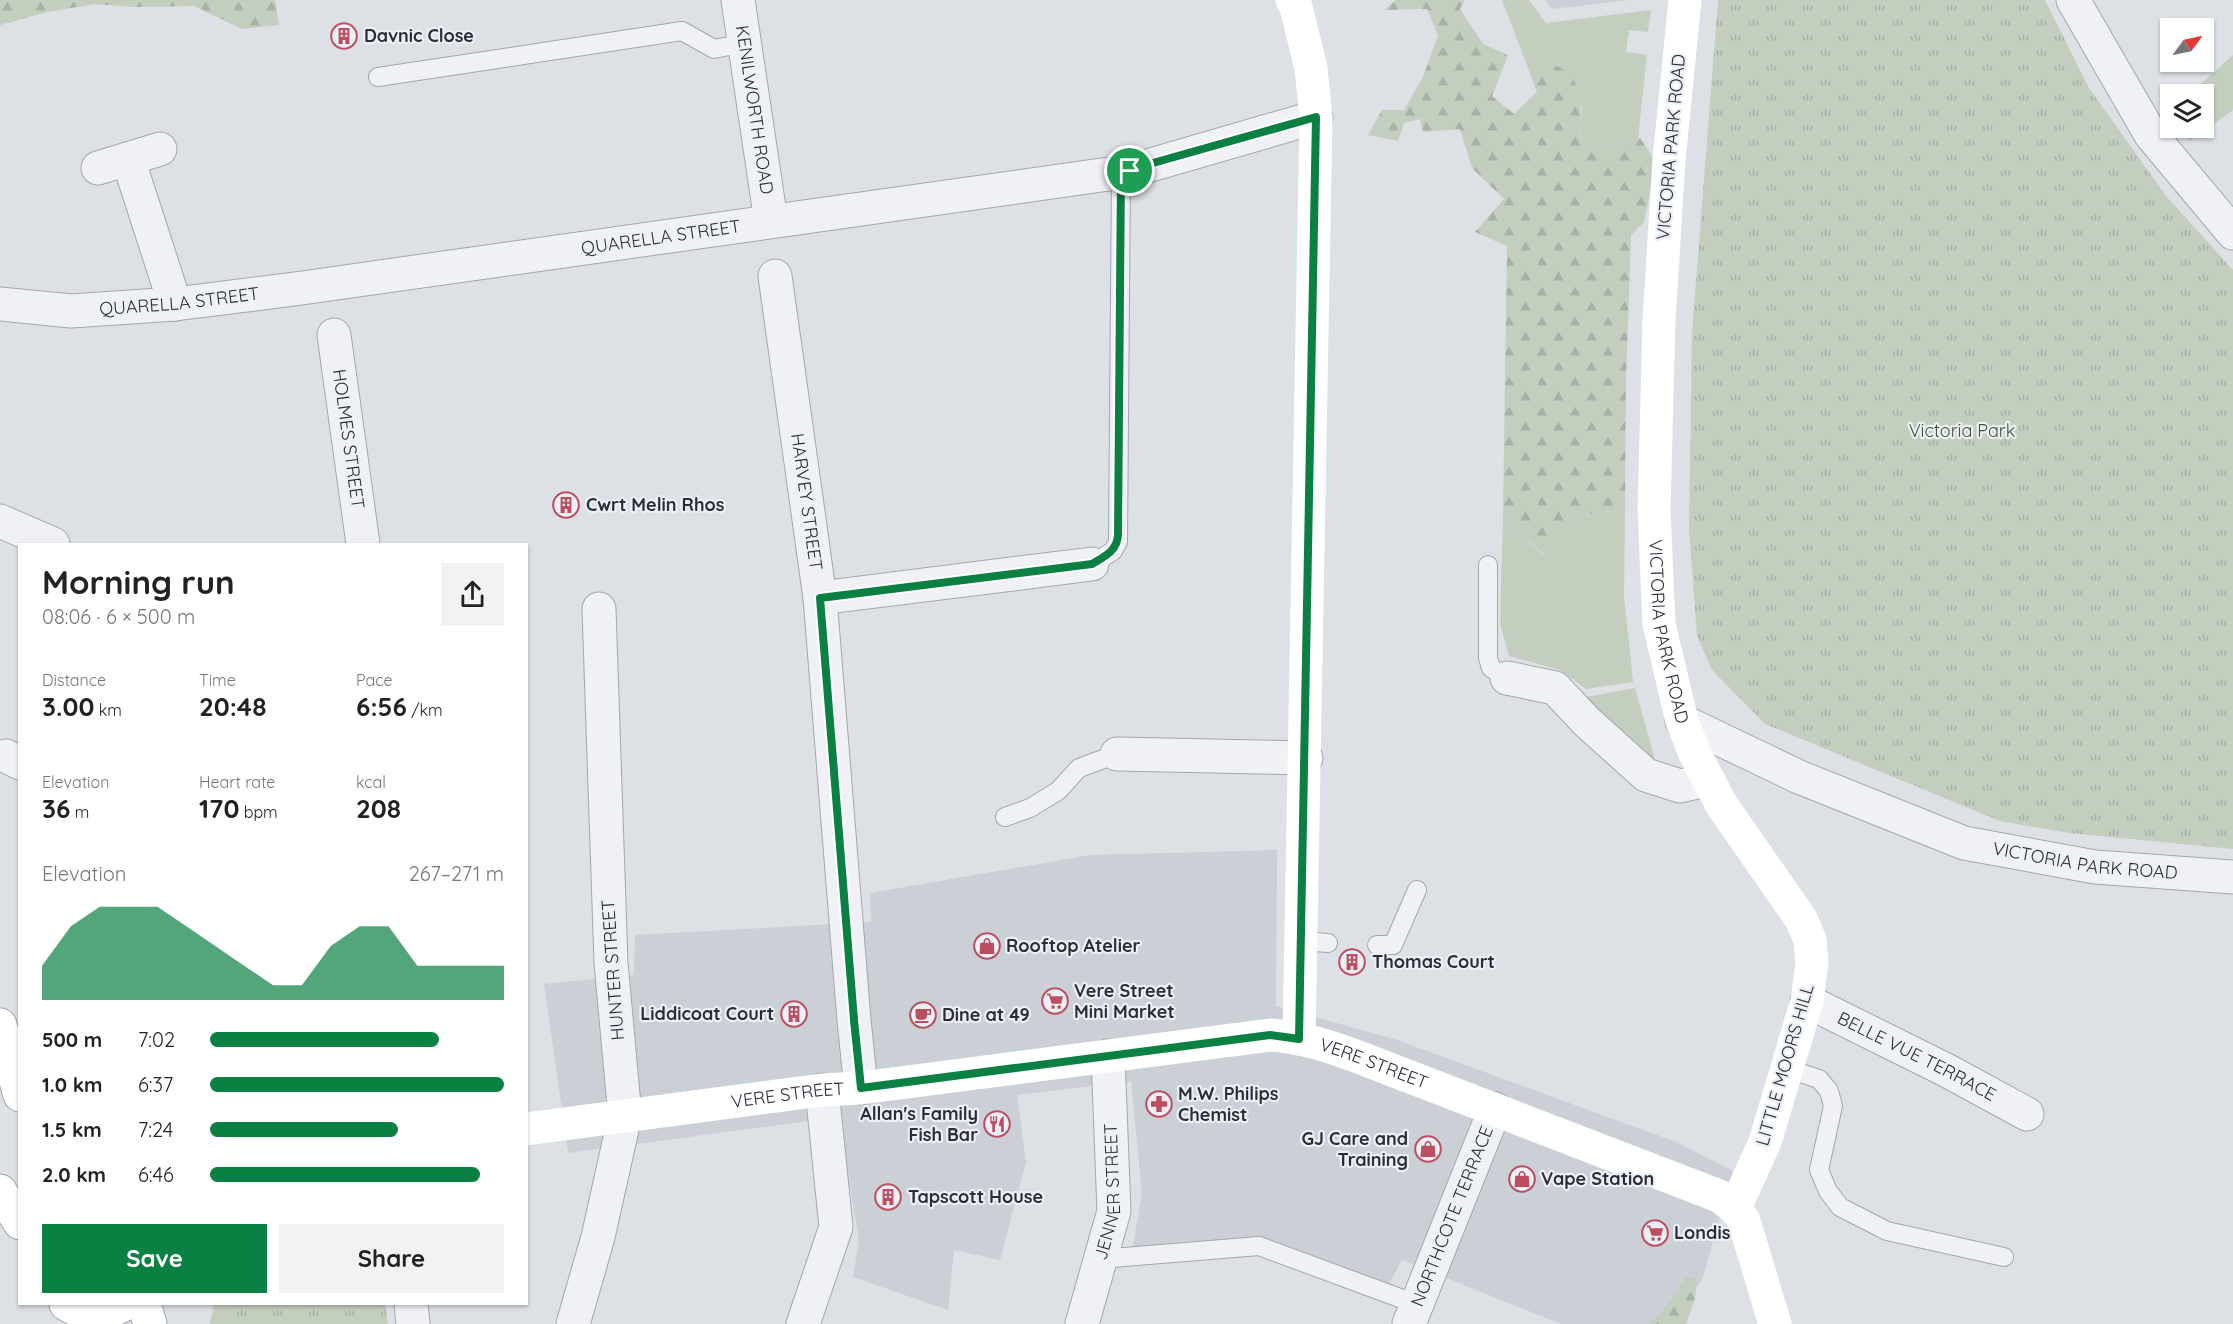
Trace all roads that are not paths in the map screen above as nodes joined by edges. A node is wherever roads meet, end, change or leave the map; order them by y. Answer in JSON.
{"nodes":[{"id":1,"x":738,"y":0,"type":"edge"},
{"id":2,"x":1292,"y":0,"type":"edge"},
{"id":3,"x":1685,"y":0,"type":"edge"},
{"id":4,"x":2073,"y":0,"type":"edge"},
{"id":5,"x":744,"y":43,"type":"junction"},
{"id":6,"x":378,"y":77,"type":"dead end"},
{"id":7,"x":1316,"y":117,"type":"junction"},
{"id":8,"x":159,"y":149,"type":"dead end"},
{"id":9,"x":1121,"y":172,"type":"junction"},
{"id":10,"x":771,"y":221,"type":"junction"},
{"id":11,"x":2233,"y":233,"type":"edge"},
{"id":12,"x":775,"y":276,"type":"dead end"},
{"id":13,"x":0,"y":304,"type":"edge"},
{"id":14,"x":175,"y":304,"type":"junction"},
{"id":15,"x":334,"y":335,"type":"dead end"},
{"id":16,"x":0,"y":521,"type":"edge"},
{"id":17,"x":51,"y":543,"type":"edge"},
{"id":18,"x":363,"y":543,"type":"edge"},
{"id":19,"x":1092,"y":564,"type":"joint"},
{"id":20,"x":1488,"y":566,"type":"dead end"},
{"id":21,"x":820,"y":598,"type":"junction"},
{"id":22,"x":599,"y":609,"type":"dead end"},
{"id":23,"x":1507,"y":678,"type":"joint"},
{"id":24,"x":1682,"y":721,"type":"junction"},
{"id":25,"x":1117,"y":754,"type":"joint"},
{"id":26,"x":1305,"y":758,"type":"junction"},
{"id":27,"x":1707,"y":780,"type":"junction"},
{"id":28,"x":1005,"y":817,"type":"dead end"},
{"id":29,"x":2233,"y":877,"type":"edge"},
{"id":30,"x":1417,"y":890,"type":"dead end"},
{"id":31,"x":1377,"y":945,"type":"dead end"},
{"id":32,"x":1807,"y":1000,"type":"junction"},
{"id":33,"x":0,"y":1025,"type":"edge"},
{"id":34,"x":1299,"y":1039,"type":"junction"},
{"id":35,"x":1108,"y":1056,"type":"junction"},
{"id":36,"x":1788,"y":1069,"type":"junction"},
{"id":37,"x":861,"y":1088,"type":"junction"},
{"id":38,"x":18,"y":1090,"type":"edge"},
{"id":39,"x":822,"y":1090,"type":"junction"},
{"id":40,"x":0,"y":1091,"type":"edge"},
{"id":41,"x":18,"y":1096,"type":"edge"},
{"id":42,"x":1495,"y":1109,"type":"junction"},
{"id":43,"x":2027,"y":1114,"type":"dead end"},
{"id":44,"x":625,"y":1116,"type":"junction"},
{"id":45,"x":528,"y":1129,"type":"edge"},
{"id":46,"x":0,"y":1191,"type":"edge"},
{"id":47,"x":1736,"y":1208,"type":"junction"},
{"id":48,"x":18,"y":1220,"type":"edge"},
{"id":49,"x":2004,"y":1257,"type":"dead end"},
{"id":50,"x":1100,"y":1259,"type":"junction"},
{"id":51,"x":122,"y":1305,"type":"edge"},
{"id":52,"x":144,"y":1305,"type":"edge"},
{"id":53,"x":411,"y":1305,"type":"edge"},
{"id":54,"x":84,"y":1313,"type":"edge"},
{"id":55,"x":1412,"y":1314,"type":"edge"},
{"id":56,"x":150,"y":1324,"type":"edge"},
{"id":57,"x":413,"y":1324,"type":"edge"},
{"id":58,"x":573,"y":1324,"type":"edge"},
{"id":59,"x":803,"y":1324,"type":"edge"},
{"id":60,"x":1082,"y":1324,"type":"edge"},
{"id":61,"x":1775,"y":1324,"type":"edge"}],
"edges":[{"from":1,"to":5,"type":"street","name":"KENILWORTH ROAD"},
{"from":2,"to":7,"type":"street"},
{"from":3,"to":24,"type":"street","name":"VICTORIA PARK ROAD"},
{"from":4,"to":11,"type":"street"},
{"from":5,"to":6,"type":"lane"},
{"from":5,"to":10,"type":"street","name":"KENILWORTH ROAD"},
{"from":7,"to":9,"type":"street","name":"QUARELLA STREET"},
{"from":7,"to":26,"type":"street"},
{"from":8,"to":14,"type":"street"},
{"from":9,"to":10,"type":"street","name":"QUARELLA STREET"},
{"from":9,"to":19,"type":"lane"},
{"from":10,"to":14,"type":"street","name":"QUARELLA STREET"},
{"from":12,"to":21,"type":"street","name":"HARVEY STREET"},
{"from":13,"to":14,"type":"street","name":"QUARELLA STREET"},
{"from":15,"to":18,"type":"street","name":"HOLMES STREET"},
{"from":16,"to":17,"type":"street"},
{"from":19,"to":21,"type":"street"},
{"from":20,"to":23,"type":"lane"},
{"from":21,"to":37,"type":"street","name":"HARVEY STREET"},
{"from":22,"to":44,"type":"street","name":"HUNTER STREET"},
{"from":23,"to":27,"type":"street"},
{"from":24,"to":27,"type":"street","name":"LITTLE MOORS HILL"},
{"from":24,"to":29,"type":"street","name":"VICTORIA PARK ROAD"},
{"from":25,"to":26,"type":"street"},
{"from":25,"to":28,"type":"lane"},
{"from":26,"to":34,"type":"street"},
{"from":27,"to":32,"type":"street","name":"LITTLE MOORS HILL"},
{"from":30,"to":31,"type":"lane"},
{"from":32,"to":36,"type":"street","name":"LITTLE MOORS HILL"},
{"from":32,"to":43,"type":"street","name":"BELLE VUE TERRACE"},
{"from":33,"to":38,"type":"street"},
{"from":34,"to":35,"type":"street","name":"VERE STREET"},
{"from":34,"to":42,"type":"street","name":"VERE STREET"},
{"from":35,"to":37,"type":"street","name":"VERE STREET"},
{"from":35,"to":50,"type":"street","name":"JENNER STREET"},
{"from":36,"to":47,"type":"street","name":"LITTLE MOORS HILL"},
{"from":36,"to":49,"type":"lane"},
{"from":37,"to":39,"type":"street","name":"VERE STREET"},
{"from":39,"to":44,"type":"street","name":"VERE STREET"},
{"from":39,"to":59,"type":"street"},
{"from":40,"to":41,"type":"street"},
{"from":42,"to":47,"type":"street","name":"VERE STREET"},
{"from":42,"to":55,"type":"street","name":"NORTHCOTE TERRACE"},
{"from":44,"to":45,"type":"street","name":"VERE STREET"},
{"from":44,"to":58,"type":"street","name":"HUNTER STREET"},
{"from":46,"to":48,"type":"street"},
{"from":47,"to":61,"type":"street"},
{"from":50,"to":55,"type":"lane"},
{"from":50,"to":60,"type":"street","name":"JENNER STREET"},
{"from":51,"to":54,"type":"street"},
{"from":52,"to":56,"type":"street"},
{"from":53,"to":57,"type":"street"}]}
